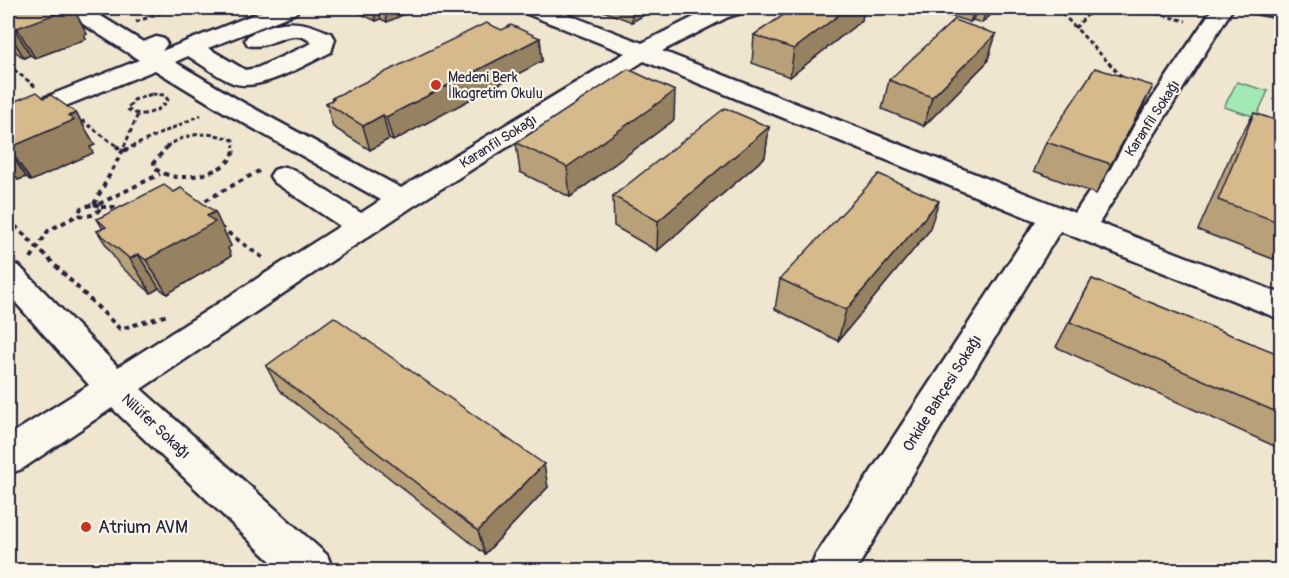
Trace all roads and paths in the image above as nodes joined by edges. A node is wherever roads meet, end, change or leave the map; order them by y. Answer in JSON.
{"nodes":[{"id":1,"x":74,"y":8,"type":"edge"},
{"id":2,"x":173,"y":8,"type":"edge"},
{"id":3,"x":288,"y":8,"type":"edge"},
{"id":4,"x":533,"y":8,"type":"edge"},
{"id":5,"x":733,"y":8,"type":"edge"},
{"id":6,"x":1057,"y":8,"type":"edge"},
{"id":7,"x":1095,"y":8,"type":"edge"},
{"id":8,"x":1134,"y":8,"type":"edge"},
{"id":9,"x":1263,"y":8,"type":"edge"},
{"id":10,"x":1281,"y":12,"type":"edge"},
{"id":11,"x":1216,"y":18,"type":"edge"},
{"id":12,"x":1076,"y":28,"type":"junction"},
{"id":13,"x":189,"y":47,"type":"junction"},
{"id":14,"x":152,"y":52,"type":"junction"},
{"id":15,"x":643,"y":52,"type":"junction"},
{"id":16,"x":210,"y":60,"type":"dead end"},
{"id":17,"x":8,"y":65,"type":"edge"},
{"id":18,"x":56,"y":101,"type":"junction"},
{"id":19,"x":227,"y":103,"type":"junction"},
{"id":20,"x":1159,"y":106,"type":"junction"},
{"id":21,"x":138,"y":114,"type":"junction"},
{"id":22,"x":8,"y":121,"type":"edge"},
{"id":23,"x":303,"y":146,"type":"junction"},
{"id":24,"x":123,"y":151,"type":"junction"},
{"id":25,"x":160,"y":174,"type":"junction"},
{"id":26,"x":284,"y":176,"type":"dead end"},
{"id":27,"x":402,"y":200,"type":"junction"},
{"id":28,"x":98,"y":205,"type":"junction"},
{"id":29,"x":135,"y":207,"type":"edge"},
{"id":30,"x":202,"y":214,"type":"edge"},
{"id":31,"x":78,"y":215,"type":"junction"},
{"id":32,"x":8,"y":219,"type":"edge"},
{"id":33,"x":212,"y":221,"type":"edge"},
{"id":34,"x":1068,"y":223,"type":"junction"},
{"id":35,"x":360,"y":226,"type":"junction"},
{"id":36,"x":38,"y":249,"type":"junction"},
{"id":37,"x":267,"y":261,"type":"dead end"},
{"id":38,"x":11,"y":277,"type":"edge"},
{"id":39,"x":1281,"y":308,"type":"edge"},
{"id":40,"x":175,"y":314,"type":"dead end"},
{"id":41,"x":114,"y":387,"type":"junction"},
{"id":42,"x":8,"y":457,"type":"edge"},
{"id":43,"x":311,"y":570,"type":"edge"},
{"id":44,"x":832,"y":570,"type":"edge"}],
"edges":[{"from":1,"to":14,"type":"street"},
{"from":2,"to":14,"type":"path"},
{"from":3,"to":13,"type":"street"},
{"from":4,"to":15,"type":"street"},
{"from":5,"to":15,"type":"street","name":"Karanfil Sokağı"},
{"from":6,"to":12,"type":"path"},
{"from":7,"to":12,"type":"path"},
{"from":8,"to":11,"type":"path"},
{"from":9,"to":10,"type":"street"},
{"from":11,"to":20,"type":"street","name":"Karanfil Sokağı"},
{"from":12,"to":20,"type":"path"},
{"from":13,"to":14,"type":"street"},
{"from":13,"to":16,"type":"street"},
{"from":14,"to":18,"type":"street"},
{"from":14,"to":19,"type":"street"},
{"from":15,"to":27,"type":"street","name":"Karanfil Sokağı"},
{"from":15,"to":34,"type":"street"},
{"from":17,"to":18,"type":"path"},
{"from":18,"to":22,"type":"street"},
{"from":18,"to":24,"type":"path"},
{"from":19,"to":23,"type":"street"},
{"from":19,"to":24,"type":"path"},
{"from":20,"to":34,"type":"street","name":"Karanfil Sokağı"},
{"from":21,"to":21,"type":"path"},
{"from":21,"to":24,"type":"path"},
{"from":23,"to":27,"type":"street"},
{"from":23,"to":30,"type":"path"},
{"from":24,"to":28,"type":"path"},
{"from":25,"to":25,"type":"path"},
{"from":25,"to":28,"type":"path"},
{"from":26,"to":35,"type":"street"},
{"from":27,"to":35,"type":"street","name":"Karanfil Sokağı"},
{"from":28,"to":29,"type":"path"},
{"from":28,"to":31,"type":"path"},
{"from":28,"to":31,"type":"path"},
{"from":31,"to":36,"type":"path"},
{"from":32,"to":36,"type":"path"},
{"from":33,"to":37,"type":"path"},
{"from":34,"to":39,"type":"street"},
{"from":34,"to":44,"type":"street","name":"Orkide Bahçesi Sokağı"},
{"from":35,"to":41,"type":"street","name":"Karanfil Sokağı"},
{"from":36,"to":38,"type":"path"},
{"from":36,"to":40,"type":"path"},
{"from":38,"to":41,"type":"street","name":"Nilüfer Sokağı"},
{"from":41,"to":42,"type":"street","name":"Karanfil Sokağı"},
{"from":41,"to":43,"type":"street","name":"Nilüfer Sokağı"}]}
